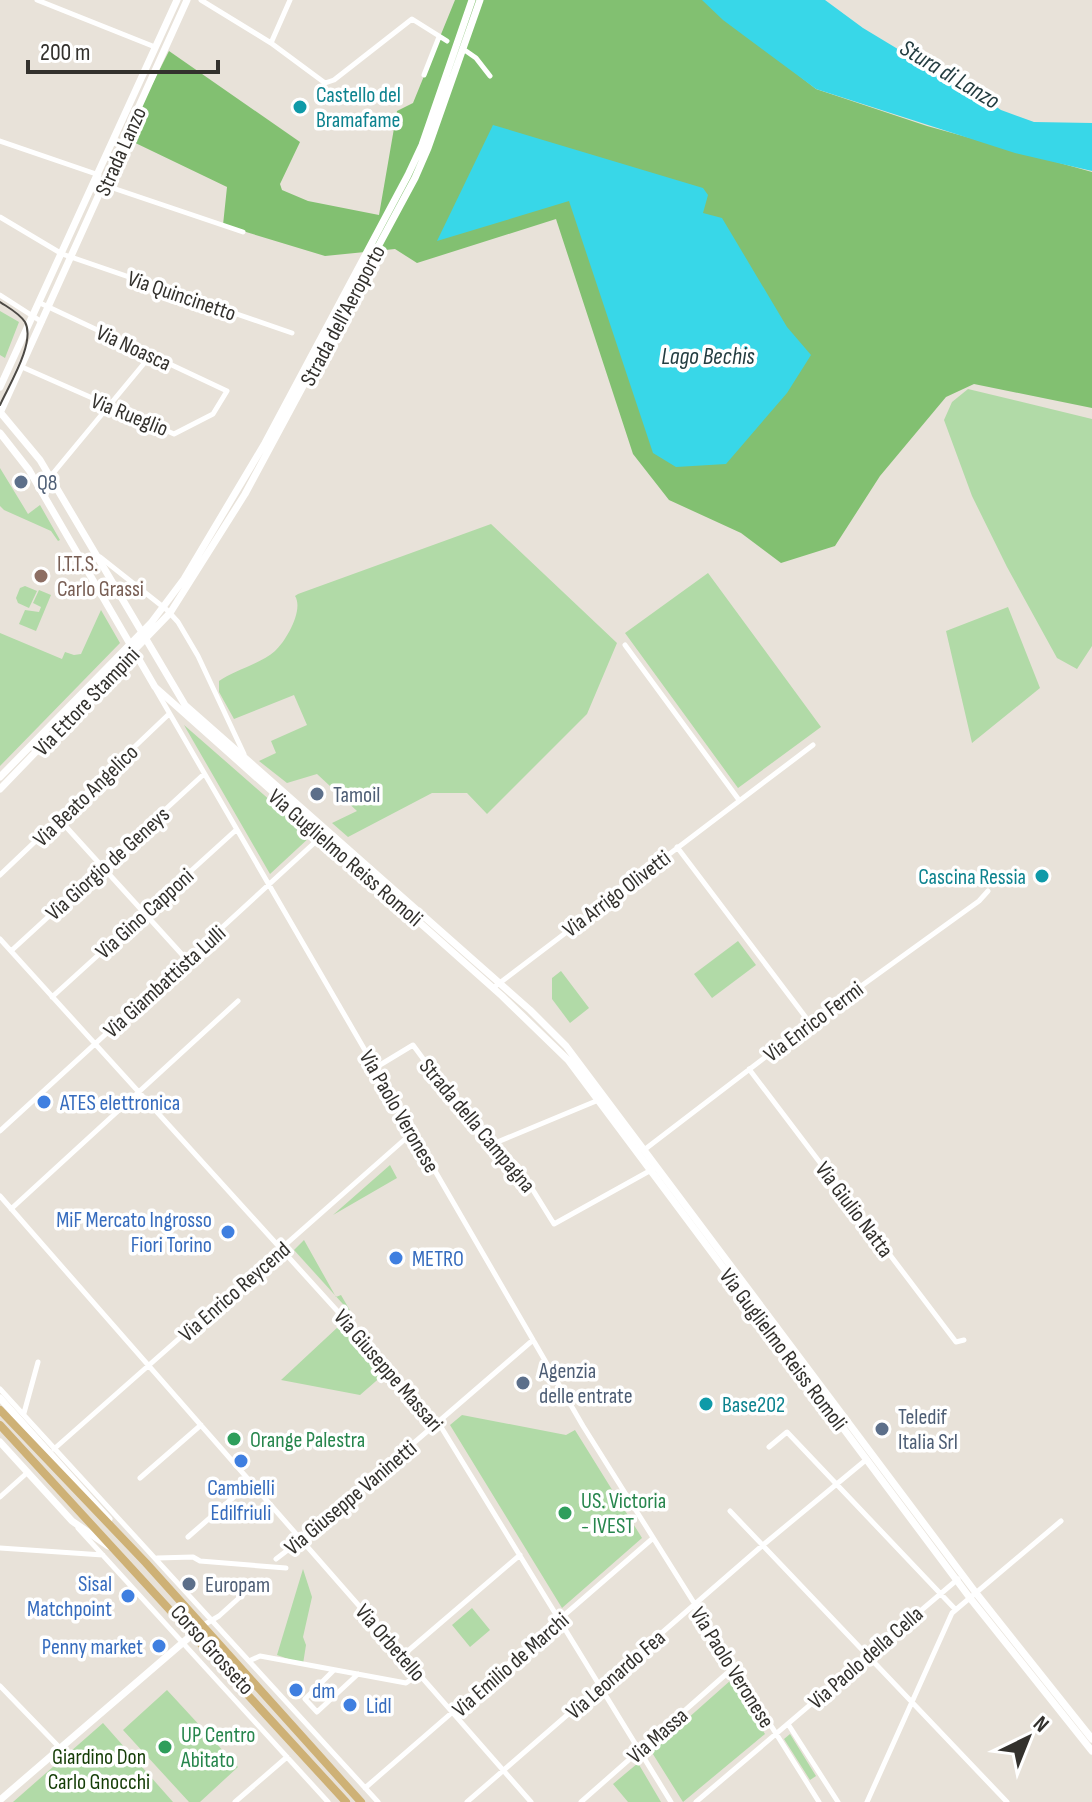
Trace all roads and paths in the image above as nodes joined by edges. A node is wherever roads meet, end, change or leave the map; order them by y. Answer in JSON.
{"nodes":[{"id":1,"x":37,"y":0,"type":"edge"},
{"id":2,"x":177,"y":0,"type":"edge"},
{"id":3,"x":187,"y":0,"type":"edge"},
{"id":4,"x":201,"y":0,"type":"edge"},
{"id":5,"x":290,"y":0,"type":"edge"},
{"id":6,"x":472,"y":0,"type":"edge"},
{"id":7,"x":480,"y":0,"type":"edge"},
{"id":8,"x":439,"y":37,"type":"junction"},
{"id":9,"x":447,"y":41,"type":"dead end"},
{"id":10,"x":271,"y":43,"type":"junction"},
{"id":11,"x":155,"y":47,"type":"junction"},
{"id":12,"x":466,"y":51,"type":"dead end"},
{"id":13,"x":424,"y":75,"type":"dead end"},
{"id":14,"x":490,"y":76,"type":"dead end"},
{"id":15,"x":0,"y":141,"type":"edge"},
{"id":16,"x":101,"y":180,"type":"junction"},
{"id":17,"x":0,"y":217,"type":"edge"},
{"id":18,"x":243,"y":232,"type":"dead end"},
{"id":19,"x":62,"y":254,"type":"junction"},
{"id":20,"x":72,"y":258,"type":"junction"},
{"id":21,"x":0,"y":295,"type":"edge"},
{"id":22,"x":40,"y":303,"type":"junction"},
{"id":23,"x":49,"y":308,"type":"junction"},
{"id":24,"x":34,"y":317,"type":"junction"},
{"id":25,"x":43,"y":322,"type":"junction"},
{"id":26,"x":292,"y":333,"type":"dead end"},
{"id":27,"x":152,"y":355,"type":"junction"},
{"id":28,"x":22,"y":367,"type":"junction"},
{"id":29,"x":0,"y":387,"type":"edge"},
{"id":30,"x":227,"y":391,"type":"joint"},
{"id":31,"x":109,"y":407,"type":"junction"},
{"id":32,"x":0,"y":413,"type":"edge"},
{"id":33,"x":0,"y":433,"type":"edge"},
{"id":34,"x":50,"y":477,"type":"junction"},
{"id":35,"x":92,"y":551,"type":"junction"},
{"id":36,"x":167,"y":610,"type":"junction"},
{"id":37,"x":145,"y":635,"type":"junction"},
{"id":38,"x":625,"y":645,"type":"dead end"},
{"id":39,"x":132,"y":648,"type":"junction"},
{"id":40,"x":155,"y":687,"type":"junction"},
{"id":41,"x":169,"y":714,"type":"junction"},
{"id":42,"x":813,"y":745,"type":"dead end"},
{"id":43,"x":246,"y":759,"type":"junction"},
{"id":44,"x":204,"y":774,"type":"junction"},
{"id":45,"x":0,"y":777,"type":"edge"},
{"id":46,"x":0,"y":789,"type":"edge"},
{"id":47,"x":739,"y":800,"type":"junction"},
{"id":48,"x":59,"y":819,"type":"junction"},
{"id":49,"x":236,"y":830,"type":"junction"},
{"id":50,"x":325,"y":834,"type":"junction"},
{"id":51,"x":677,"y":847,"type":"junction"},
{"id":52,"x":103,"y":867,"type":"junction"},
{"id":53,"x":0,"y":875,"type":"edge"},
{"id":54,"x":269,"y":886,"type":"junction"},
{"id":55,"x":988,"y":891,"type":"dead end"},
{"id":56,"x":145,"y":913,"type":"junction"},
{"id":57,"x":0,"y":939,"type":"edge"},
{"id":58,"x":11,"y":951,"type":"junction"},
{"id":59,"x":187,"y":960,"type":"junction"},
{"id":60,"x":496,"y":985,"type":"junction"},
{"id":61,"x":52,"y":997,"type":"junction"},
{"id":62,"x":238,"y":1001,"type":"dead end"},
{"id":63,"x":810,"y":1023,"type":"junction"},
{"id":64,"x":95,"y":1044,"type":"junction"},
{"id":65,"x":375,"y":1068,"type":"junction"},
{"id":66,"x":749,"y":1069,"type":"junction"},
{"id":67,"x":139,"y":1093,"type":"junction"},
{"id":68,"x":602,"y":1098,"type":"junction"},
{"id":69,"x":0,"y":1131,"type":"edge"},
{"id":70,"x":413,"y":1132,"type":"junction"},
{"id":71,"x":495,"y":1143,"type":"junction"},
{"id":72,"x":642,"y":1151,"type":"junction"},
{"id":73,"x":654,"y":1168,"type":"junction"},
{"id":74,"x":0,"y":1196,"type":"edge"},
{"id":75,"x":11,"y":1209,"type":"junction"},
{"id":76,"x":281,"y":1249,"type":"junction"},
{"id":77,"x":533,"y":1340,"type":"junction"},
{"id":78,"x":964,"y":1340,"type":"dead end"},
{"id":79,"x":38,"y":1362,"type":"dead end"},
{"id":80,"x":149,"y":1366,"type":"junction"},
{"id":81,"x":0,"y":1389,"type":"edge"},
{"id":82,"x":0,"y":1398,"type":"edge"},
{"id":83,"x":0,"y":1410,"type":"edge"},
{"id":84,"x":24,"y":1414,"type":"junction"},
{"id":85,"x":438,"y":1422,"type":"junction"},
{"id":86,"x":0,"y":1425,"type":"edge"},
{"id":87,"x":201,"y":1425,"type":"junction"},
{"id":88,"x":0,"y":1442,"type":"edge"},
{"id":89,"x":769,"y":1447,"type":"dead end"},
{"id":90,"x":54,"y":1449,"type":"junction"},
{"id":91,"x":870,"y":1457,"type":"junction"},
{"id":92,"x":28,"y":1472,"type":"junction"},
{"id":93,"x":140,"y":1478,"type":"dead end"},
{"id":94,"x":251,"y":1482,"type":"junction"},
{"id":95,"x":836,"y":1485,"type":"junction"},
{"id":96,"x":0,"y":1497,"type":"edge"},
{"id":97,"x":730,"y":1511,"type":"dead end"},
{"id":98,"x":72,"y":1521,"type":"junction"},
{"id":99,"x":1061,"y":1521,"type":"dead end"},
{"id":100,"x":188,"y":1537,"type":"dead end"},
{"id":101,"x":300,"y":1539,"type":"junction"},
{"id":102,"x":652,"y":1539,"type":"junction"},
{"id":103,"x":763,"y":1545,"type":"junction"},
{"id":104,"x":0,"y":1548,"type":"edge"},
{"id":105,"x":103,"y":1555,"type":"junction"},
{"id":106,"x":520,"y":1555,"type":"junction"},
{"id":107,"x":156,"y":1558,"type":"junction"},
{"id":108,"x":276,"y":1559,"type":"dead end"},
{"id":109,"x":126,"y":1560,"type":"junction"},
{"id":110,"x":144,"y":1561,"type":"junction"},
{"id":111,"x":286,"y":1568,"type":"dead end"},
{"id":112,"x":959,"y":1578,"type":"junction"},
{"id":113,"x":250,"y":1588,"type":"dead end"},
{"id":114,"x":941,"y":1592,"type":"junction"},
{"id":115,"x":973,"y":1596,"type":"junction"},
{"id":116,"x":695,"y":1606,"type":"junction"},
{"id":117,"x":955,"y":1609,"type":"junction"},
{"id":118,"x":560,"y":1620,"type":"junction"},
{"id":119,"x":212,"y":1621,"type":"junction"},
{"id":120,"x":197,"y":1630,"type":"junction"},
{"id":121,"x":182,"y":1642,"type":"junction"},
{"id":122,"x":868,"y":1655,"type":"junction"},
{"id":123,"x":402,"y":1656,"type":"junction"},
{"id":124,"x":249,"y":1661,"type":"junction"},
{"id":125,"x":733,"y":1668,"type":"junction"},
{"id":126,"x":335,"y":1670,"type":"junction"},
{"id":127,"x":358,"y":1674,"type":"junction"},
{"id":128,"x":419,"y":1674,"type":"junction"},
{"id":129,"x":0,"y":1686,"type":"edge"},
{"id":130,"x":600,"y":1686,"type":"junction"},
{"id":131,"x":911,"y":1701,"type":"junction"},
{"id":132,"x":453,"y":1713,"type":"junction"},
{"id":133,"x":788,"y":1724,"type":"junction"},
{"id":134,"x":775,"y":1735,"type":"junction"},
{"id":135,"x":1092,"y":1739,"type":"edge"},
{"id":136,"x":60,"y":1748,"type":"junction"},
{"id":137,"x":640,"y":1751,"type":"junction"},
{"id":138,"x":1092,"y":1751,"type":"edge"},
{"id":139,"x":287,"y":1757,"type":"junction"},
{"id":140,"x":503,"y":1771,"type":"junction"},
{"id":141,"x":821,"y":1777,"type":"junction"},
{"id":142,"x":808,"y":1785,"type":"junction"},
{"id":143,"x":365,"y":1788,"type":"junction"},
{"id":144,"x":0,"y":1800,"type":"edge"},
{"id":145,"x":235,"y":1802,"type":"edge"},
{"id":146,"x":328,"y":1802,"type":"edge"},
{"id":147,"x":346,"y":1802,"type":"edge"},
{"id":148,"x":361,"y":1802,"type":"edge"},
{"id":149,"x":378,"y":1802,"type":"edge"},
{"id":150,"x":467,"y":1802,"type":"edge"},
{"id":151,"x":531,"y":1802,"type":"edge"},
{"id":152,"x":581,"y":1802,"type":"edge"},
{"id":153,"x":671,"y":1802,"type":"edge"},
{"id":154,"x":696,"y":1802,"type":"edge"},
{"id":155,"x":819,"y":1802,"type":"edge"},
{"id":156,"x":838,"y":1802,"type":"edge"},
{"id":157,"x":867,"y":1802,"type":"edge"},
{"id":158,"x":1007,"y":1802,"type":"edge"}],
"edges":[{"from":1,"to":11,"type":"street"},
{"from":2,"to":11,"type":"main road","name":"Strada Lanzo"},
{"from":3,"to":16,"type":"main road","name":"Strada Lanzo"},
{"from":4,"to":10,"type":"street"},
{"from":5,"to":10,"type":"street"},
{"from":6,"to":36,"type":"main road","name":"Strada dell'Aeroporto"},
{"from":7,"to":36,"type":"main road","name":"Strada dell'Aeroporto"},
{"from":8,"to":9,"type":"street"},
{"from":8,"to":10,"type":"street"},
{"from":8,"to":13,"type":"street"},
{"from":11,"to":16,"type":"main road","name":"Strada Lanzo"},
{"from":12,"to":14,"type":"street"},
{"from":15,"to":16,"type":"street"},
{"from":16,"to":18,"type":"street"},
{"from":16,"to":19,"type":"main road","name":"Strada Lanzo"},
{"from":16,"to":20,"type":"main road","name":"Strada Lanzo"},
{"from":17,"to":19,"type":"street"},
{"from":19,"to":20,"type":"street"},
{"from":19,"to":22,"type":"main road","name":"Strada Lanzo"},
{"from":20,"to":23,"type":"main road","name":"Strada Lanzo"},
{"from":20,"to":26,"type":"street","name":"Via Quincinetto"},
{"from":21,"to":24,"type":"street"},
{"from":22,"to":23,"type":"street","name":"Via Noasca"},
{"from":22,"to":24,"type":"main road","name":"Strada Lanzo"},
{"from":23,"to":25,"type":"main road","name":"Strada Lanzo"},
{"from":23,"to":27,"type":"street","name":"Via Noasca"},
{"from":24,"to":25,"type":"street"},
{"from":24,"to":29,"type":"main road","name":"Strada Lanzo"},
{"from":25,"to":28,"type":"main road","name":"Strada Lanzo"},
{"from":27,"to":30,"type":"street","name":"Via Noasca"},
{"from":27,"to":31,"type":"street"},
{"from":28,"to":31,"type":"street","name":"Via Rueglio"},
{"from":28,"to":32,"type":"main road","name":"Strada Lanzo"},
{"from":30,"to":31,"type":"street","name":"Via Rueglio"},
{"from":31,"to":34,"type":"street"},
{"from":32,"to":34,"type":"main road"},
{"from":33,"to":39,"type":"main road","name":"Via Paolo Veronese"},
{"from":34,"to":35,"type":"main road"},
{"from":35,"to":36,"type":"street"},
{"from":35,"to":37,"type":"main road"},
{"from":36,"to":37,"type":"main road","name":"Via Ettore Stampini"},
{"from":36,"to":43,"type":"street"},
{"from":37,"to":39,"type":"main road","name":"Via Ettore Stampini"},
{"from":37,"to":43,"type":"main road","name":"Via Guglielmo Reiss Romoli"},
{"from":38,"to":47,"type":"street"},
{"from":39,"to":40,"type":"main road","name":"Via Paolo Veronese"},
{"from":39,"to":45,"type":"main road","name":"Via Ettore Stampini"},
{"from":39,"to":46,"type":"main road","name":"Via Ettore Stampini"},
{"from":40,"to":41,"type":"street","name":"Via Paolo Veronese"},
{"from":40,"to":50,"type":"main road","name":"Via Guglielmo Reiss Romoli"},
{"from":41,"to":44,"type":"street","name":"Via Paolo Veronese"},
{"from":41,"to":48,"type":"street","name":"Via Beato Angelico"},
{"from":42,"to":47,"type":"street","name":"Via Arrigo Olivetti"},
{"from":43,"to":50,"type":"main road","name":"Via Guglielmo Reiss Romoli"},
{"from":44,"to":49,"type":"street","name":"Via Paolo Veronese"},
{"from":44,"to":52,"type":"street","name":"Via Giorgio de Geneys"},
{"from":47,"to":51,"type":"street","name":"Via Arrigo Olivetti"},
{"from":48,"to":52,"type":"street"},
{"from":48,"to":53,"type":"street","name":"Via Beato Angelico"},
{"from":49,"to":54,"type":"street","name":"Via Paolo Veronese"},
{"from":49,"to":56,"type":"street","name":"Via Gino Capponi"},
{"from":50,"to":54,"type":"street","name":"Via Giambattista Lulli"},
{"from":50,"to":60,"type":"main road","name":"Via Guglielmo Reiss Romoli"},
{"from":51,"to":60,"type":"street","name":"Via Arrigo Olivetti"},
{"from":51,"to":63,"type":"street"},
{"from":52,"to":56,"type":"street"},
{"from":52,"to":58,"type":"street","name":"Via Giorgio de Geneys"},
{"from":54,"to":59,"type":"street","name":"Via Giambattista Lulli"},
{"from":54,"to":65,"type":"street","name":"Via Paolo Veronese"},
{"from":55,"to":63,"type":"street","name":"Via Enrico Fermi"},
{"from":56,"to":59,"type":"street"},
{"from":56,"to":61,"type":"street","name":"Via Gino Capponi"},
{"from":57,"to":58,"type":"street","name":"Via Giuseppe Massari"},
{"from":58,"to":61,"type":"street","name":"Via Giuseppe Massari"},
{"from":59,"to":64,"type":"street","name":"Via Giambattista Lulli"},
{"from":60,"to":68,"type":"main road","name":"Via Guglielmo Reiss Romoli"},
{"from":61,"to":64,"type":"street","name":"Via Giuseppe Massari"},
{"from":62,"to":67,"type":"street"},
{"from":63,"to":66,"type":"street","name":"Via Enrico Fermi"},
{"from":64,"to":67,"type":"street","name":"Via Giuseppe Massari"},
{"from":64,"to":69,"type":"street","name":"Via Giambattista Lulli"},
{"from":65,"to":70,"type":"street","name":"Via Paolo Veronese"},
{"from":65,"to":71,"type":"street","name":"Strada della Campagna"},
{"from":66,"to":72,"type":"street","name":"Via Enrico Fermi"},
{"from":66,"to":78,"type":"street","name":"Via Giulio Natta"},
{"from":67,"to":75,"type":"street"},
{"from":67,"to":76,"type":"street","name":"Via Giuseppe Massari"},
{"from":68,"to":71,"type":"street"},
{"from":68,"to":72,"type":"main road","name":"Via Guglielmo Reiss Romoli"},
{"from":70,"to":76,"type":"street","name":"Via Enrico Reycend"},
{"from":70,"to":77,"type":"street","name":"Via Paolo Veronese"},
{"from":71,"to":73,"type":"street","name":"Strada della Campagna"},
{"from":72,"to":73,"type":"main road","name":"Via Guglielmo Reiss Romoli"},
{"from":73,"to":91,"type":"main road","name":"Via Guglielmo Reiss Romoli"},
{"from":74,"to":75,"type":"street","name":"Via Orbetello"},
{"from":75,"to":80,"type":"street","name":"Via Orbetello"},
{"from":76,"to":80,"type":"street","name":"Via Enrico Reycend"},
{"from":76,"to":85,"type":"street","name":"Via Giuseppe Massari"},
{"from":77,"to":85,"type":"street","name":"Via Giuseppe Vaninetti"},
{"from":77,"to":102,"type":"street","name":"Via Paolo Veronese"},
{"from":79,"to":84,"type":"street"},
{"from":80,"to":87,"type":"street","name":"Via Orbetello"},
{"from":80,"to":90,"type":"street","name":"Via Enrico Reycend"},
{"from":81,"to":84,"type":"street","name":"Corso Grosseto"},
{"from":82,"to":110,"type":"main road","name":"Corso Grosseto"},
{"from":83,"to":110,"type":"main road","name":"Corso Grosseto"},
{"from":84,"to":90,"type":"street","name":"Corso Grosseto"},
{"from":85,"to":101,"type":"street","name":"Via Giuseppe Vaninetti"},
{"from":85,"to":106,"type":"street","name":"Via Giuseppe Massari"},
{"from":86,"to":109,"type":"main road","name":"Corso Grosseto"},
{"from":87,"to":93,"type":"street"},
{"from":87,"to":94,"type":"street","name":"Via Orbetello"},
{"from":88,"to":92,"type":"main road","name":"Corso Grosseto"},
{"from":89,"to":95,"type":"street"},
{"from":90,"to":107,"type":"street","name":"Corso Grosseto"},
{"from":91,"to":95,"type":"street","name":"Via Leonardo Fea"},
{"from":91,"to":112,"type":"main road","name":"Via Guglielmo Reiss Romoli"},
{"from":92,"to":96,"type":"street"},
{"from":92,"to":98,"type":"main road","name":"Corso Grosseto"},
{"from":94,"to":100,"type":"street"},
{"from":94,"to":101,"type":"street","name":"Via Orbetello"},
{"from":95,"to":103,"type":"street","name":"Via Leonardo Fea"},
{"from":95,"to":114,"type":"street"},
{"from":97,"to":103,"type":"street"},
{"from":98,"to":105,"type":"street","name":"Corso Grosseto"},
{"from":98,"to":109,"type":"main road","name":"Corso Grosseto"},
{"from":99,"to":115,"type":"street"},
{"from":101,"to":108,"type":"street","name":"Via Giuseppe Vaninetti"},
{"from":101,"to":123,"type":"street","name":"Via Orbetello"},
{"from":102,"to":116,"type":"street","name":"Via Paolo Veronese"},
{"from":102,"to":118,"type":"street","name":"Via Emilio de Marchi"},
{"from":103,"to":116,"type":"street","name":"Via Leonardo Fea"},
{"from":103,"to":122,"type":"street"},
{"from":104,"to":105,"type":"street"},
{"from":105,"to":121,"type":"street","name":"Corso Grosseto"},
{"from":106,"to":118,"type":"street","name":"Via Giuseppe Massari"},
{"from":106,"to":123,"type":"street"},
{"from":107,"to":111,"type":"street"},
{"from":107,"to":119,"type":"street","name":"Corso Grosseto"},
{"from":109,"to":120,"type":"main road","name":"Corso Grosseto"},
{"from":110,"to":120,"type":"main road","name":"Corso Grosseto"},
{"from":112,"to":114,"type":"street","name":"Via Paolo della Cella"},
{"from":112,"to":115,"type":"main road","name":"Via Guglielmo Reiss Romoli"},
{"from":113,"to":119,"type":"street"},
{"from":114,"to":117,"type":"street"},
{"from":114,"to":122,"type":"street","name":"Via Paolo della Cella"},
{"from":115,"to":117,"type":"street"},
{"from":115,"to":135,"type":"main road","name":"Via Guglielmo Reiss Romoli"},
{"from":115,"to":138,"type":"main road","name":"Via Guglielmo Reiss Romoli"},
{"from":116,"to":125,"type":"street","name":"Via Paolo Veronese"},
{"from":116,"to":130,"type":"street","name":"Via Leonardo Fea"},
{"from":117,"to":131,"type":"street"},
{"from":118,"to":130,"type":"street","name":"Via Giuseppe Massari"},
{"from":118,"to":132,"type":"street","name":"Via Emilio de Marchi"},
{"from":119,"to":120,"type":"street"},
{"from":119,"to":124,"type":"street","name":"Corso Grosseto"},
{"from":120,"to":121,"type":"main road"},
{"from":120,"to":147,"type":"main road","name":"Corso Grosseto"},
{"from":120,"to":148,"type":"main road","name":"Corso Grosseto"},
{"from":121,"to":136,"type":"main road"},
{"from":121,"to":139,"type":"street","name":"Corso Grosseto"},
{"from":122,"to":131,"type":"street"},
{"from":122,"to":133,"type":"street","name":"Via Paolo della Cella"},
{"from":123,"to":128,"type":"street","name":"Via Orbetello"},
{"from":124,"to":126,"type":"street","name":"Corso Grosseto"},
{"from":124,"to":143,"type":"street","name":"Corso Grosseto"},
{"from":125,"to":134,"type":"street","name":"Via Paolo Veronese"},
{"from":125,"to":137,"type":"street","name":"Via Massa"},
{"from":126,"to":127,"type":"street","name":"Corso Grosseto"},
{"from":126,"to":127,"type":"street"},
{"from":127,"to":128,"type":"street","name":"Corso Grosseto"},
{"from":128,"to":132,"type":"street","name":"Via Orbetello"},
{"from":129,"to":136,"type":"street"},
{"from":130,"to":137,"type":"street","name":"Via Giuseppe Massari"},
{"from":130,"to":140,"type":"street","name":"Via Leonardo Fea"},
{"from":131,"to":157,"type":"street"},
{"from":131,"to":158,"type":"street"},
{"from":132,"to":140,"type":"street","name":"Via Orbetello"},
{"from":132,"to":143,"type":"street","name":"Via Emilio de Marchi"},
{"from":133,"to":134,"type":"street","name":"Via Paolo della Cella"},
{"from":133,"to":141,"type":"street","name":"Via Paolo Veronese"},
{"from":134,"to":142,"type":"street","name":"Via Paolo Veronese"},
{"from":134,"to":154,"type":"street","name":"Via Paolo della Cella"},
{"from":136,"to":144,"type":"main road"},
{"from":137,"to":152,"type":"street","name":"Via Massa"},
{"from":137,"to":153,"type":"street","name":"Via Giuseppe Massari"},
{"from":139,"to":145,"type":"street"},
{"from":139,"to":146,"type":"street","name":"Corso Grosseto"},
{"from":140,"to":150,"type":"street","name":"Via Leonardo Fea"},
{"from":140,"to":151,"type":"street","name":"Via Orbetello"},
{"from":141,"to":142,"type":"street"},
{"from":141,"to":156,"type":"street","name":"Via Paolo Veronese"},
{"from":142,"to":155,"type":"street","name":"Via Paolo Veronese"},
{"from":143,"to":149,"type":"street","name":"Corso Grosseto"}]}
